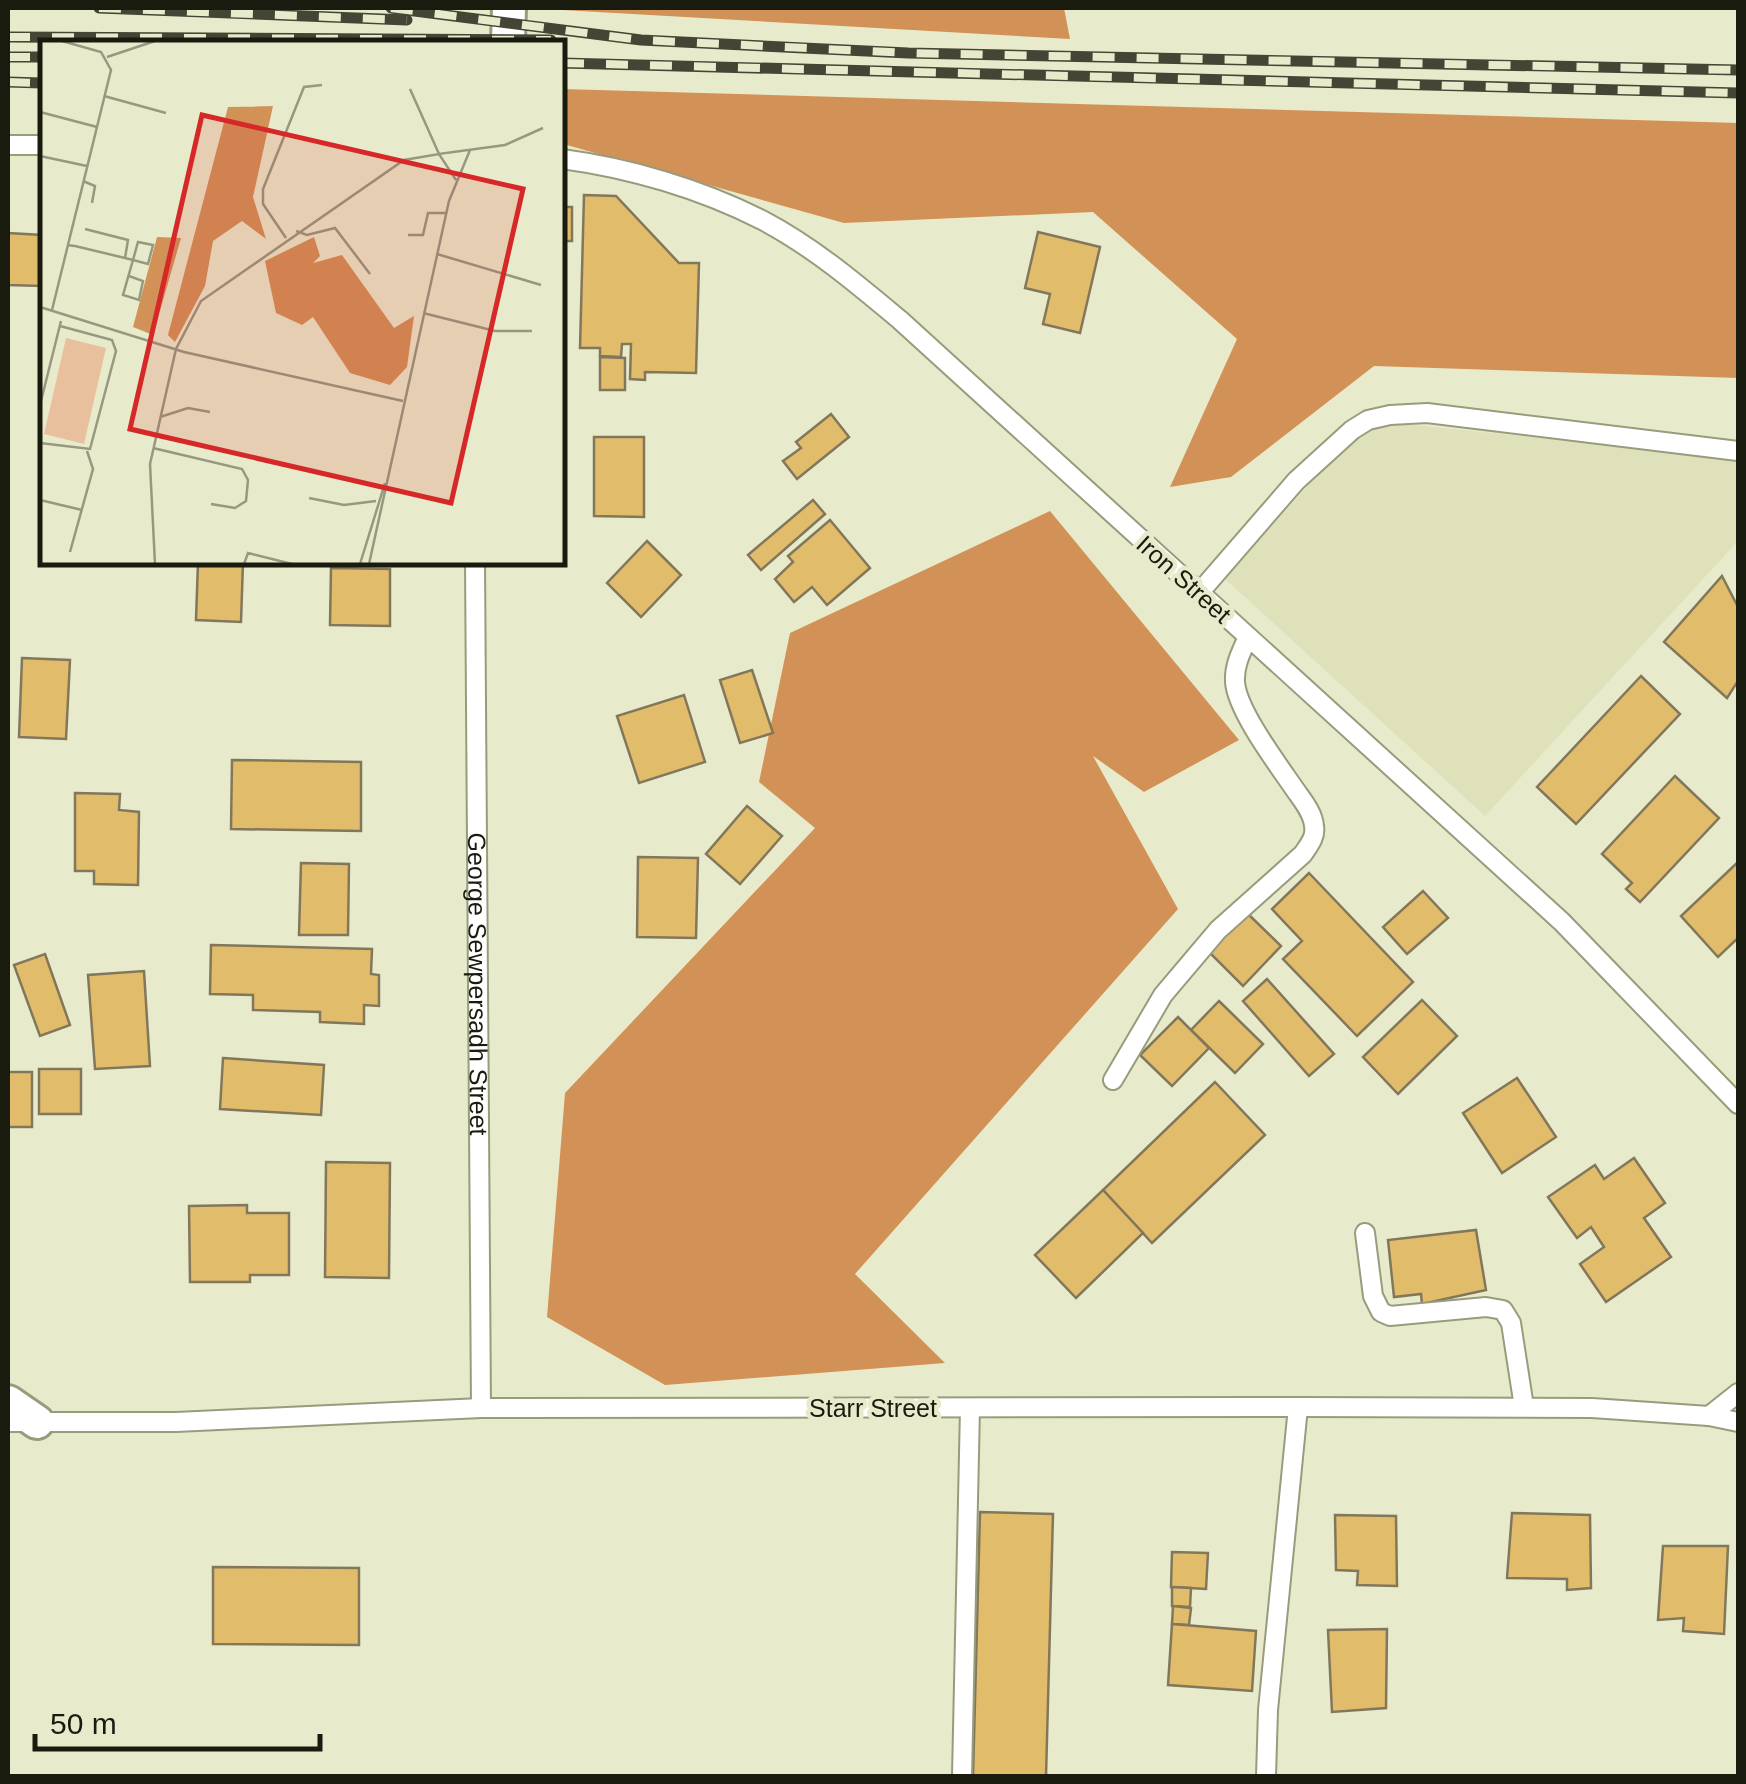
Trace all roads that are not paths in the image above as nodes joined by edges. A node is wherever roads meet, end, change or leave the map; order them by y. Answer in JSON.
{"nodes":[{"id":1,"x":509,"y":8,"type":"edge"},
{"id":2,"x":508,"y":40,"type":"edge"},
{"id":3,"x":8,"y":144,"type":"edge"},
{"id":4,"x":40,"y":145,"type":"edge"},
{"id":5,"x":565,"y":160,"type":"edge"},
{"id":6,"x":1738,"y":450,"type":"edge"},
{"id":7,"x":475,"y":565,"type":"edge"},
{"id":8,"x":1199,"y":593,"type":"junction"},
{"id":9,"x":1248,"y":637,"type":"junction"},
{"id":10,"x":1113,"y":1080,"type":"dead end"},
{"id":11,"x":1738,"y":1104,"type":"edge"},
{"id":12,"x":1365,"y":1233,"type":"dead end"},
{"id":13,"x":1738,"y":1393,"type":"edge"},
{"id":14,"x":8,"y":1402,"type":"edge"},
{"id":15,"x":1298,"y":1407,"type":"junction"},
{"id":16,"x":480,"y":1408,"type":"junction"},
{"id":17,"x":970,"y":1408,"type":"junction"},
{"id":18,"x":1524,"y":1408,"type":"junction"},
{"id":19,"x":1709,"y":1416,"type":"junction"},
{"id":20,"x":22,"y":1422,"type":"edge"},
{"id":21,"x":1738,"y":1422,"type":"edge"},
{"id":22,"x":962,"y":1776,"type":"edge"},
{"id":23,"x":1266,"y":1776,"type":"edge"}],
"edges":[{"from":1,"to":2,"type":"street"},
{"from":3,"to":4,"type":"lane"},
{"from":5,"to":8,"type":"lane","name":"Iron Street"},
{"from":6,"to":8,"type":"lane"},
{"from":7,"to":16,"type":"lane","name":"George Sewpersadh Street"},
{"from":8,"to":9,"type":"lane","name":"Iron Street"},
{"from":9,"to":10,"type":"lane"},
{"from":9,"to":11,"type":"lane","name":"Iron Street"},
{"from":12,"to":18,"type":"lane"},
{"from":13,"to":19,"type":"lane"},
{"from":14,"to":20,"type":"street"},
{"from":15,"to":17,"type":"lane","name":"Starr Street"},
{"from":15,"to":18,"type":"lane","name":"Starr Street"},
{"from":15,"to":23,"type":"lane"},
{"from":16,"to":17,"type":"lane","name":"Starr Street"},
{"from":16,"to":20,"type":"lane","name":"Starr Street"},
{"from":17,"to":22,"type":"lane"},
{"from":18,"to":19,"type":"lane","name":"Starr Street"},
{"from":19,"to":21,"type":"lane","name":"Starr Street"}]}
